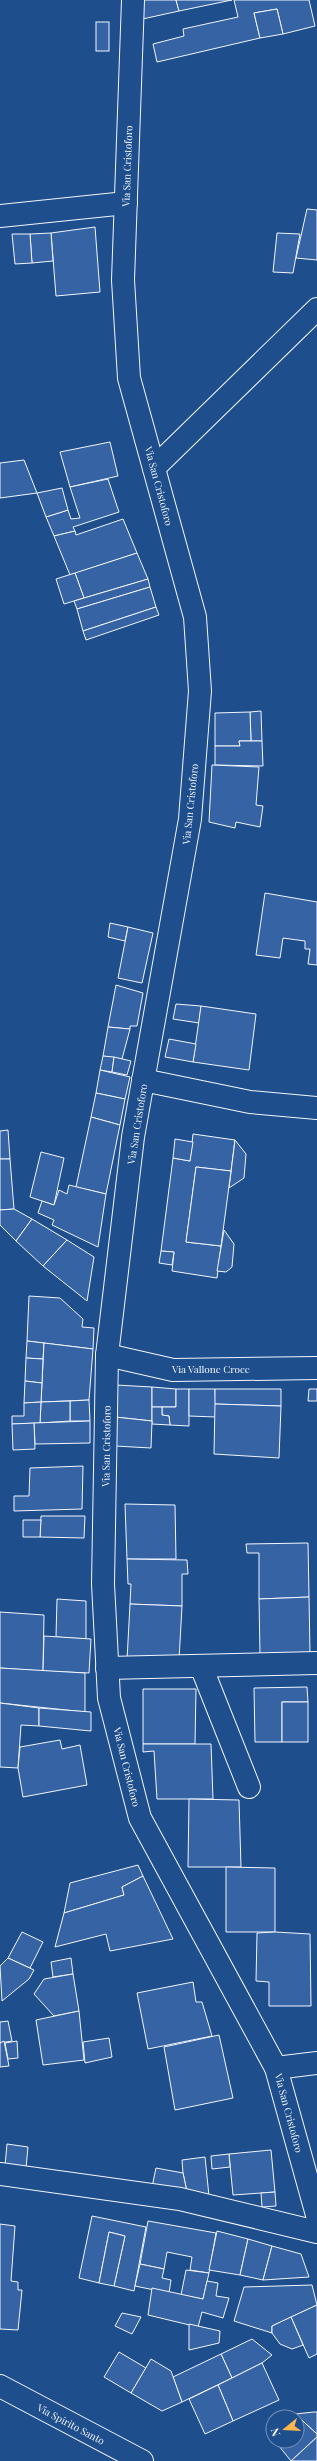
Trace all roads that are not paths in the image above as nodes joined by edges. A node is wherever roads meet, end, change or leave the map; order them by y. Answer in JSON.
{"nodes":[{"id":1,"x":133,"y":0,"type":"edge"},
{"id":2,"x":126,"y":203,"type":"junction"},
{"id":3,"x":0,"y":216,"type":"edge"},
{"id":4,"x":317,"y":310,"type":"edge"},
{"id":5,"x":154,"y":468,"type":"junction"},
{"id":6,"x":143,"y":1080,"type":"junction"},
{"id":7,"x":317,"y":1108,"type":"edge"},
{"id":8,"x":107,"y":1355,"type":"junction"},
{"id":9,"x":317,"y":1368,"type":"edge"},
{"id":10,"x":317,"y":1663,"type":"edge"},
{"id":11,"x":201,"y":1666,"type":"junction"},
{"id":12,"x":108,"y":1668,"type":"junction"},
{"id":13,"x":249,"y":1787,"type":"dead end"},
{"id":14,"x":317,"y":2063,"type":"edge"},
{"id":15,"x":276,"y":2068,"type":"junction"},
{"id":16,"x":0,"y":2174,"type":"edge"},
{"id":17,"x":317,"y":2215,"type":"edge"},
{"id":18,"x":317,"y":2232,"type":"edge"},
{"id":19,"x":0,"y":2386,"type":"edge"},
{"id":20,"x":142,"y":2461,"type":"edge"}],
"edges":[{"from":1,"to":2,"type":"street","name":"Via San Cristoforo"},
{"from":2,"to":3,"type":"street"},
{"from":2,"to":5,"type":"street","name":"Via San Cristoforo"},
{"from":4,"to":5,"type":"street"},
{"from":5,"to":6,"type":"street","name":"Via San Cristoforo"},
{"from":6,"to":7,"type":"street"},
{"from":6,"to":8,"type":"street","name":"Via San Cristoforo"},
{"from":8,"to":9,"type":"street","name":"Via Vallone Croce"},
{"from":8,"to":12,"type":"street","name":"Via San Cristoforo"},
{"from":10,"to":11,"type":"street"},
{"from":11,"to":12,"type":"street"},
{"from":11,"to":13,"type":"street"},
{"from":12,"to":15,"type":"street","name":"Via San Cristoforo"},
{"from":14,"to":15,"type":"street"},
{"from":15,"to":17,"type":"street","name":"Via San Cristoforo"},
{"from":16,"to":18,"type":"street"},
{"from":19,"to":20,"type":"street","name":"Via Spirito Santo"}]}
